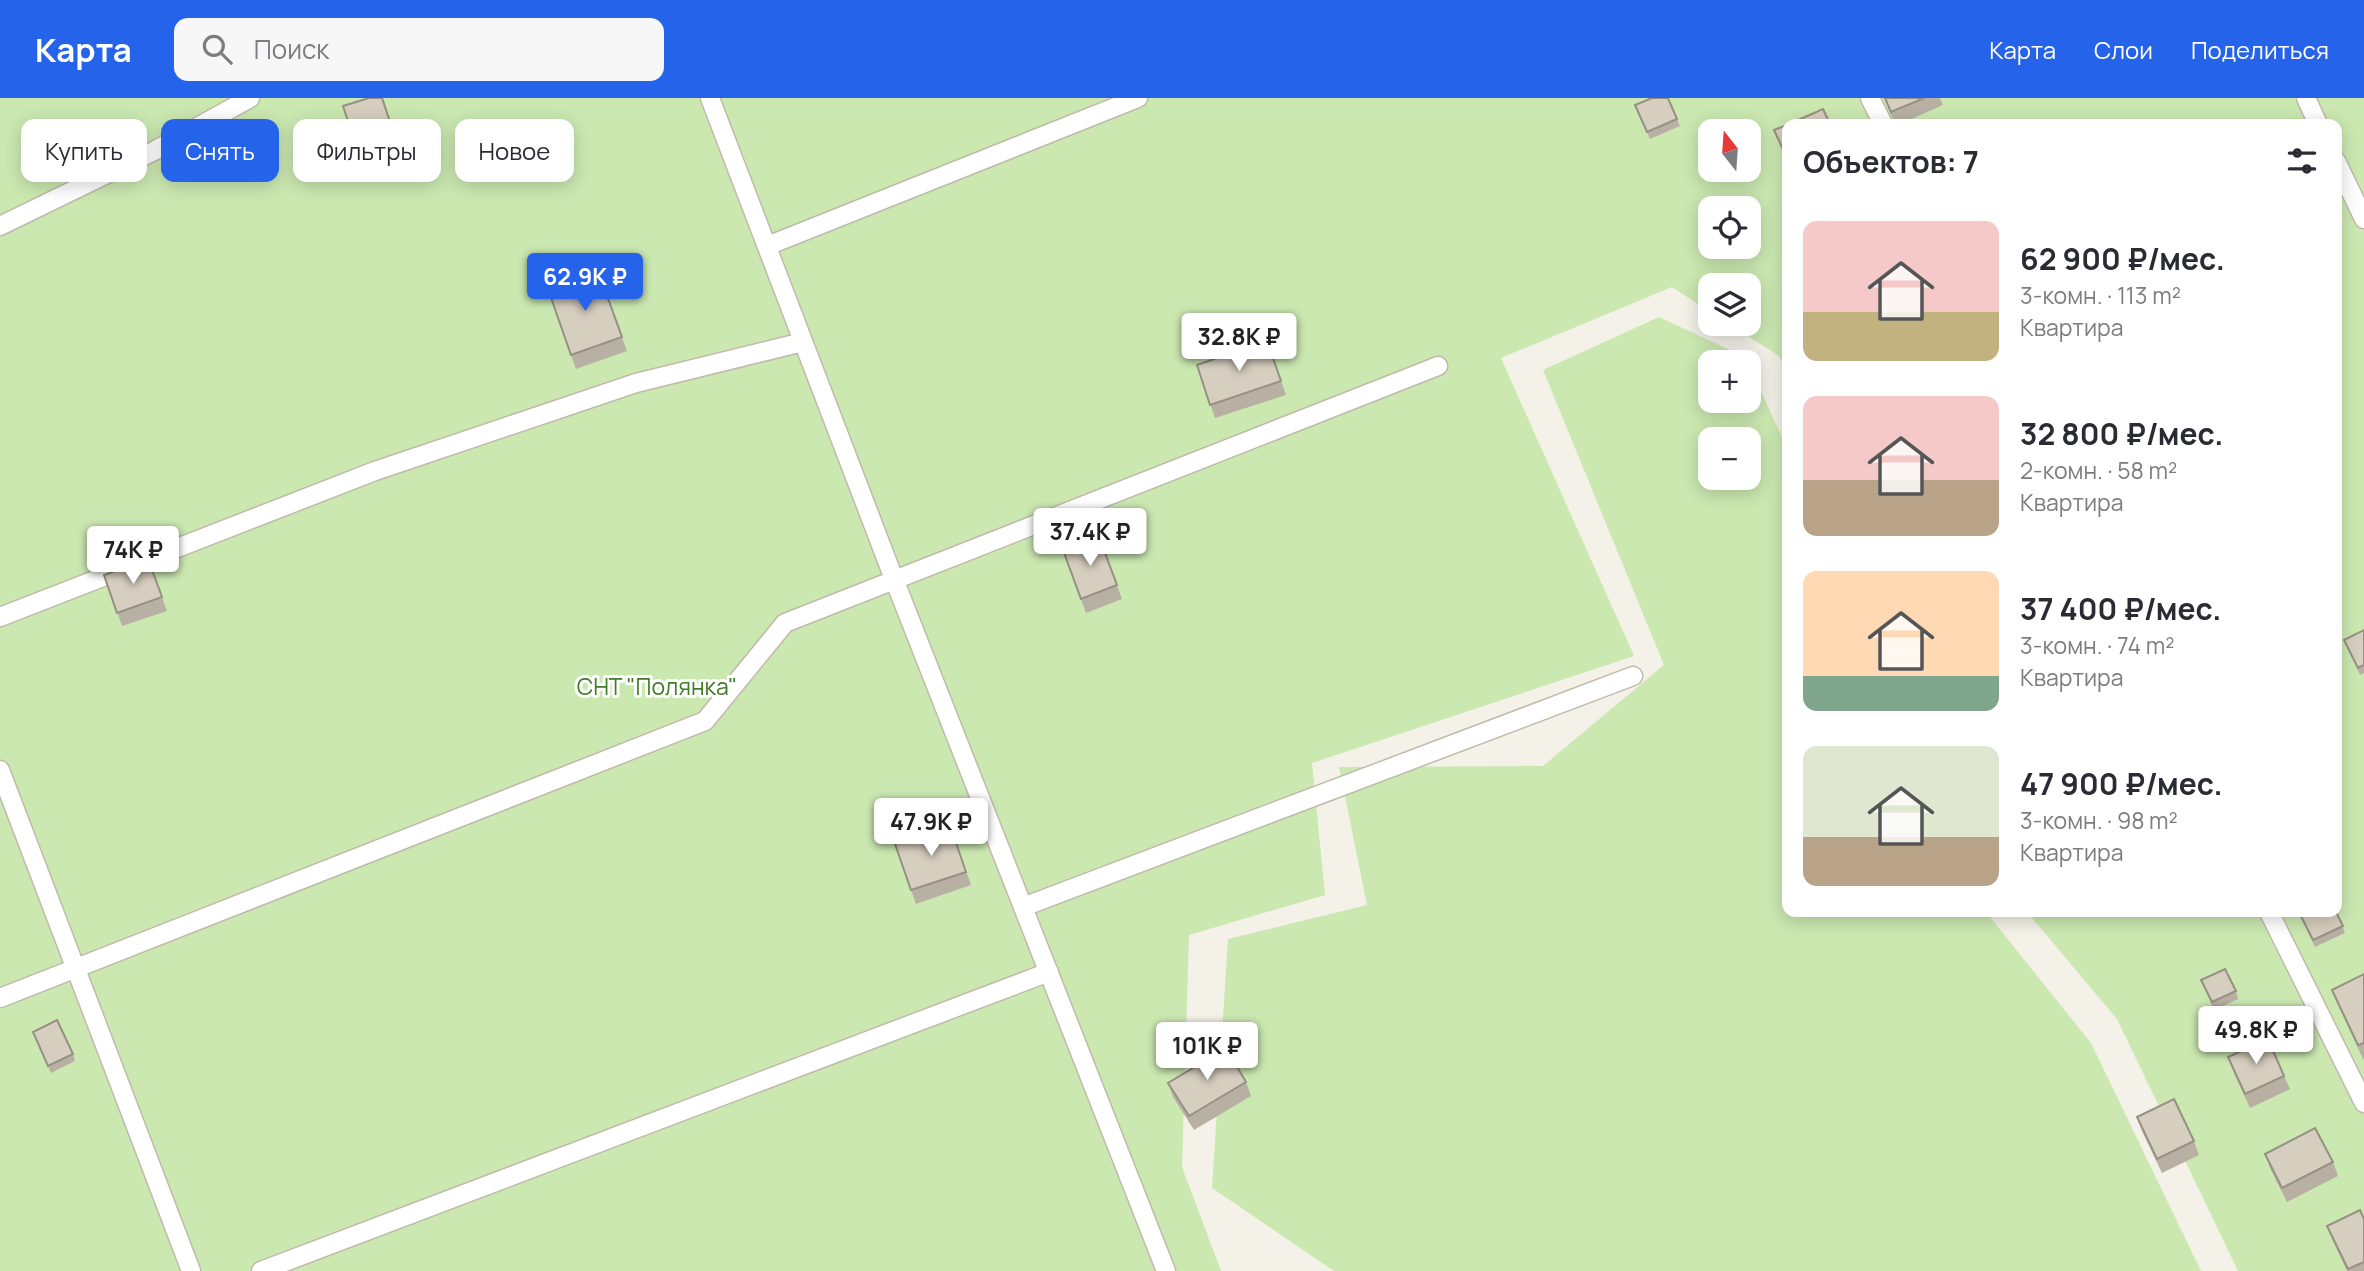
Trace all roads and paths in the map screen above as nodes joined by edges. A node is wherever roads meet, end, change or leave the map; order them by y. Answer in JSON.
{"nodes":[{"id":1,"x":250,"y":98,"type":"edge"},
{"id":2,"x":710,"y":98,"type":"edge"},
{"id":3,"x":1138,"y":98,"type":"edge"},
{"id":4,"x":1870,"y":98,"type":"edge"},
{"id":5,"x":2306,"y":98,"type":"edge"},
{"id":6,"x":1880,"y":119,"type":"edge"},
{"id":7,"x":2316,"y":119,"type":"edge"},
{"id":8,"x":2342,"y":173,"type":"edge"},
{"id":9,"x":2364,"y":219,"type":"edge"},
{"id":10,"x":0,"y":226,"type":"edge"},
{"id":11,"x":767,"y":246,"type":"junction"},
{"id":12,"x":803,"y":342,"type":"junction"},
{"id":13,"x":1438,"y":366,"type":"dead end"},
{"id":14,"x":894,"y":579,"type":"junction"},
{"id":15,"x":0,"y":617,"type":"edge"},
{"id":16,"x":1633,"y":676,"type":"dead end"},
{"id":17,"x":0,"y":770,"type":"edge"},
{"id":18,"x":1023,"y":907,"type":"junction"},
{"id":19,"x":2271,"y":917,"type":"edge"},
{"id":20,"x":77,"y":968,"type":"junction"},
{"id":21,"x":1049,"y":972,"type":"junction"},
{"id":22,"x":0,"y":998,"type":"edge"},
{"id":23,"x":2364,"y":1103,"type":"edge"},
{"id":24,"x":191,"y":1271,"type":"edge"},
{"id":25,"x":261,"y":1271,"type":"edge"},
{"id":26,"x":1166,"y":1271,"type":"edge"}],
"edges":[{"from":1,"to":10,"type":"lane"},
{"from":2,"to":11,"type":"lane"},
{"from":3,"to":11,"type":"lane"},
{"from":4,"to":6,"type":"lane"},
{"from":5,"to":7,"type":"lane"},
{"from":8,"to":9,"type":"lane"},
{"from":11,"to":12,"type":"lane"},
{"from":12,"to":14,"type":"lane"},
{"from":12,"to":15,"type":"lane"},
{"from":13,"to":14,"type":"lane"},
{"from":14,"to":18,"type":"lane"},
{"from":14,"to":20,"type":"lane"},
{"from":16,"to":18,"type":"lane"},
{"from":17,"to":20,"type":"lane"},
{"from":18,"to":21,"type":"lane"},
{"from":19,"to":23,"type":"lane"},
{"from":20,"to":22,"type":"lane"},
{"from":20,"to":24,"type":"lane"},
{"from":21,"to":25,"type":"lane"},
{"from":21,"to":26,"type":"lane"}]}
